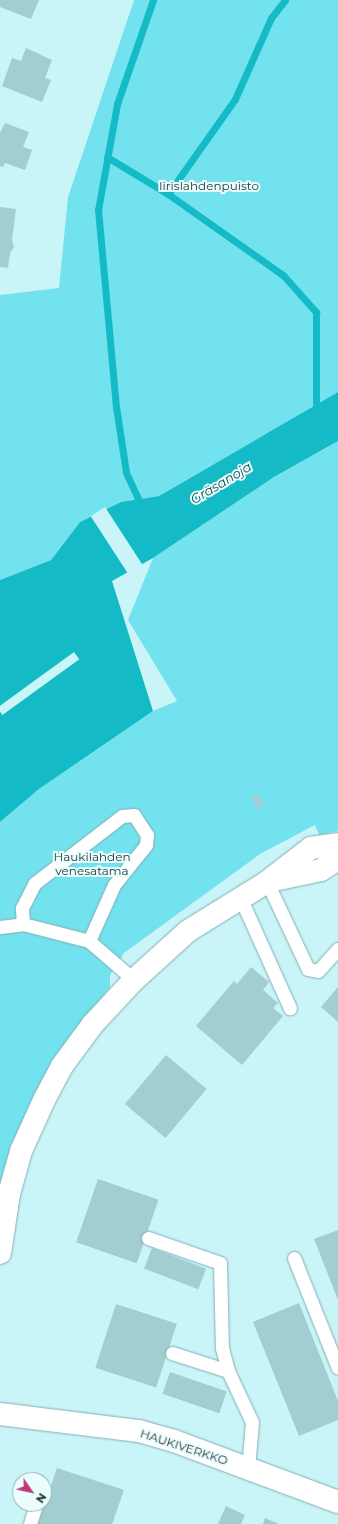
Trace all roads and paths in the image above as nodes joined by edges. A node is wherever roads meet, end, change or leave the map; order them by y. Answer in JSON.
{"nodes":[{"id":1,"x":338,"y":844,"type":"edge"},
{"id":2,"x":338,"y":859,"type":"edge"},
{"id":3,"x":267,"y":882,"type":"junction"},
{"id":4,"x":240,"y":897,"type":"junction"},
{"id":5,"x":23,"y":924,"type":"junction"},
{"id":6,"x":0,"y":927,"type":"edge"},
{"id":7,"x":89,"y":941,"type":"junction"},
{"id":8,"x":338,"y":949,"type":"edge"},
{"id":9,"x":134,"y":980,"type":"junction"},
{"id":10,"x":290,"y":1008,"type":"dead end"},
{"id":11,"x":148,"y":1238,"type":"dead end"},
{"id":12,"x":0,"y":1253,"type":"edge"},
{"id":13,"x":294,"y":1258,"type":"dead end"},
{"id":14,"x":172,"y":1353,"type":"dead end"},
{"id":15,"x":338,"y":1368,"type":"edge"},
{"id":16,"x":228,"y":1371,"type":"junction"},
{"id":17,"x":0,"y":1414,"type":"edge"},
{"id":18,"x":248,"y":1469,"type":"junction"},
{"id":19,"x":338,"y":1502,"type":"edge"},
{"id":20,"x":34,"y":1512,"type":"edge"},
{"id":21,"x":30,"y":1524,"type":"edge"}],
"edges":[{"from":1,"to":3,"type":"street"},
{"from":2,"to":3,"type":"street"},
{"from":3,"to":4,"type":"street"},
{"from":3,"to":8,"type":"lane"},
{"from":4,"to":9,"type":"street"},
{"from":4,"to":10,"type":"lane"},
{"from":5,"to":6,"type":"lane"},
{"from":5,"to":7,"type":"lane"},
{"from":5,"to":7,"type":"lane"},
{"from":7,"to":9,"type":"lane"},
{"from":9,"to":12,"type":"street"},
{"from":11,"to":16,"type":"lane"},
{"from":13,"to":15,"type":"lane"},
{"from":14,"to":16,"type":"lane"},
{"from":16,"to":18,"type":"lane"},
{"from":17,"to":18,"type":"street","name":"HAUKIVERKKO"},
{"from":18,"to":19,"type":"street","name":"HAUKIVERKKO"},
{"from":20,"to":21,"type":"lane"}]}
